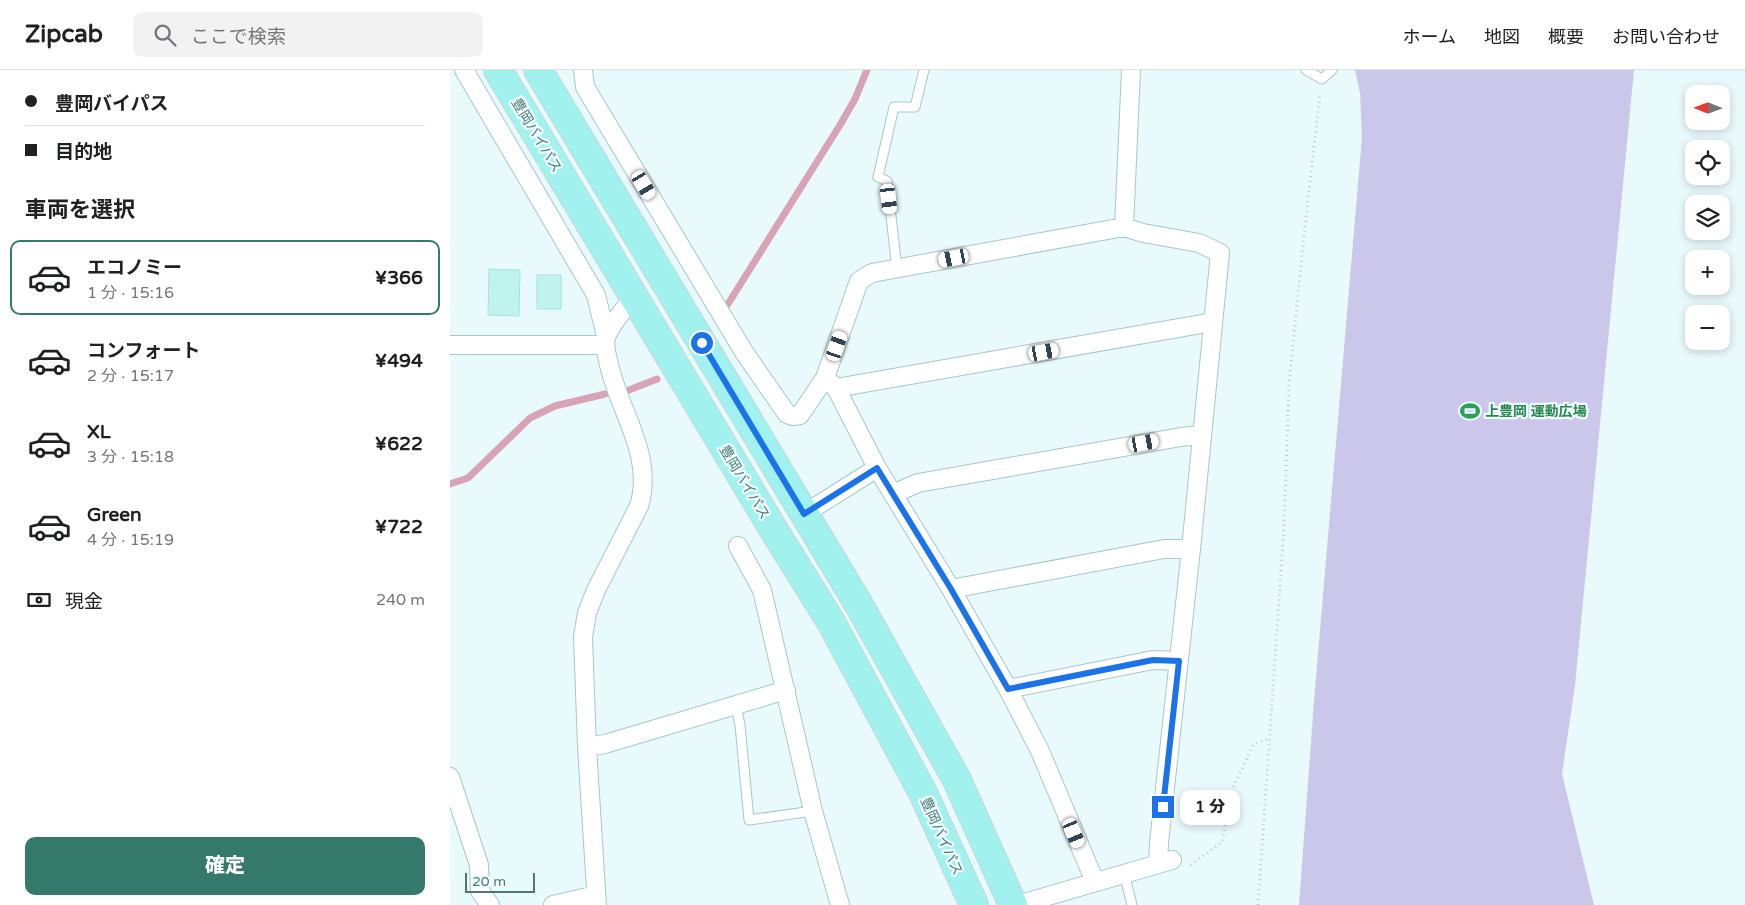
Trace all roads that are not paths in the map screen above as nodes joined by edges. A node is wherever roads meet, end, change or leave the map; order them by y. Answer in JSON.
{"nodes":[{"id":1,"x":464,"y":70,"type":"edge"},
{"id":2,"x":498,"y":70,"type":"edge"},
{"id":3,"x":538,"y":70,"type":"edge"},
{"id":4,"x":583,"y":70,"type":"edge"},
{"id":5,"x":924,"y":70,"type":"edge"},
{"id":6,"x":1131,"y":70,"type":"edge"},
{"id":7,"x":1306,"y":70,"type":"edge"},
{"id":8,"x":1332,"y":70,"type":"edge"},
{"id":9,"x":1124,"y":227,"type":"junction"},
{"id":10,"x":897,"y":269,"type":"junction"},
{"id":11,"x":634,"y":296,"type":"junction"},
{"id":12,"x":1213,"y":322,"type":"junction"},
{"id":13,"x":606,"y":341,"type":"junction"},
{"id":14,"x":450,"y":345,"type":"edge"},
{"id":15,"x":831,"y":383,"type":"junction"},
{"id":16,"x":1201,"y":435,"type":"junction"},
{"id":17,"x":877,"y":468,"type":"junction"},
{"id":18,"x":893,"y":494,"type":"junction"},
{"id":19,"x":804,"y":514,"type":"junction"},
{"id":20,"x":738,"y":546,"type":"dead end"},
{"id":21,"x":1191,"y":549,"type":"junction"},
{"id":22,"x":951,"y":589,"type":"junction"},
{"id":23,"x":1179,"y":661,"type":"junction"},
{"id":24,"x":1008,"y":689,"type":"junction"},
{"id":25,"x":786,"y":690,"type":"junction"},
{"id":26,"x":736,"y":706,"type":"junction"},
{"id":27,"x":587,"y":747,"type":"junction"},
{"id":28,"x":450,"y":777,"type":"edge"},
{"id":29,"x":813,"y":811,"type":"junction"},
{"id":30,"x":1124,"y":873,"type":"junction"},
{"id":31,"x":1095,"y":882,"type":"junction"},
{"id":32,"x":597,"y":900,"type":"edge"},
{"id":33,"x":490,"y":905,"type":"edge"},
{"id":34,"x":554,"y":905,"type":"edge"},
{"id":35,"x":840,"y":905,"type":"edge"},
{"id":36,"x":974,"y":905,"type":"edge"},
{"id":37,"x":1012,"y":905,"type":"edge"},
{"id":38,"x":1017,"y":905,"type":"edge"},
{"id":39,"x":1132,"y":905,"type":"edge"}],
"edges":[{"from":1,"to":13,"type":"street"},
{"from":2,"to":11,"type":"highway","name":"豊岡バイパス"},
{"from":3,"to":19,"type":"highway"},
{"from":4,"to":15,"type":"street"},
{"from":5,"to":10,"type":"lane"},
{"from":6,"to":9,"type":"street"},
{"from":7,"to":8,"type":"lane"},
{"from":9,"to":10,"type":"street"},
{"from":9,"to":12,"type":"street"},
{"from":10,"to":15,"type":"street"},
{"from":11,"to":13,"type":"street"},
{"from":11,"to":36,"type":"highway","name":"豊岡バイパス"},
{"from":12,"to":15,"type":"street"},
{"from":12,"to":16,"type":"street"},
{"from":13,"to":14,"type":"street"},
{"from":13,"to":27,"type":"street"},
{"from":15,"to":17,"type":"street"},
{"from":16,"to":18,"type":"street"},
{"from":16,"to":21,"type":"street"},
{"from":17,"to":18,"type":"street"},
{"from":17,"to":19,"type":"street"},
{"from":18,"to":22,"type":"street"},
{"from":19,"to":37,"type":"highway"},
{"from":20,"to":25,"type":"street"},
{"from":21,"to":22,"type":"street"},
{"from":21,"to":23,"type":"street"},
{"from":22,"to":24,"type":"street"},
{"from":23,"to":24,"type":"street"},
{"from":23,"to":30,"type":"street"},
{"from":24,"to":31,"type":"street"},
{"from":25,"to":26,"type":"street"},
{"from":25,"to":29,"type":"street"},
{"from":26,"to":27,"type":"street"},
{"from":26,"to":29,"type":"lane"},
{"from":27,"to":32,"type":"street"},
{"from":28,"to":33,"type":"street"},
{"from":29,"to":35,"type":"street"},
{"from":30,"to":31,"type":"street"},
{"from":30,"to":39,"type":"lane"},
{"from":31,"to":38,"type":"street"},
{"from":32,"to":34,"type":"street"}]}
